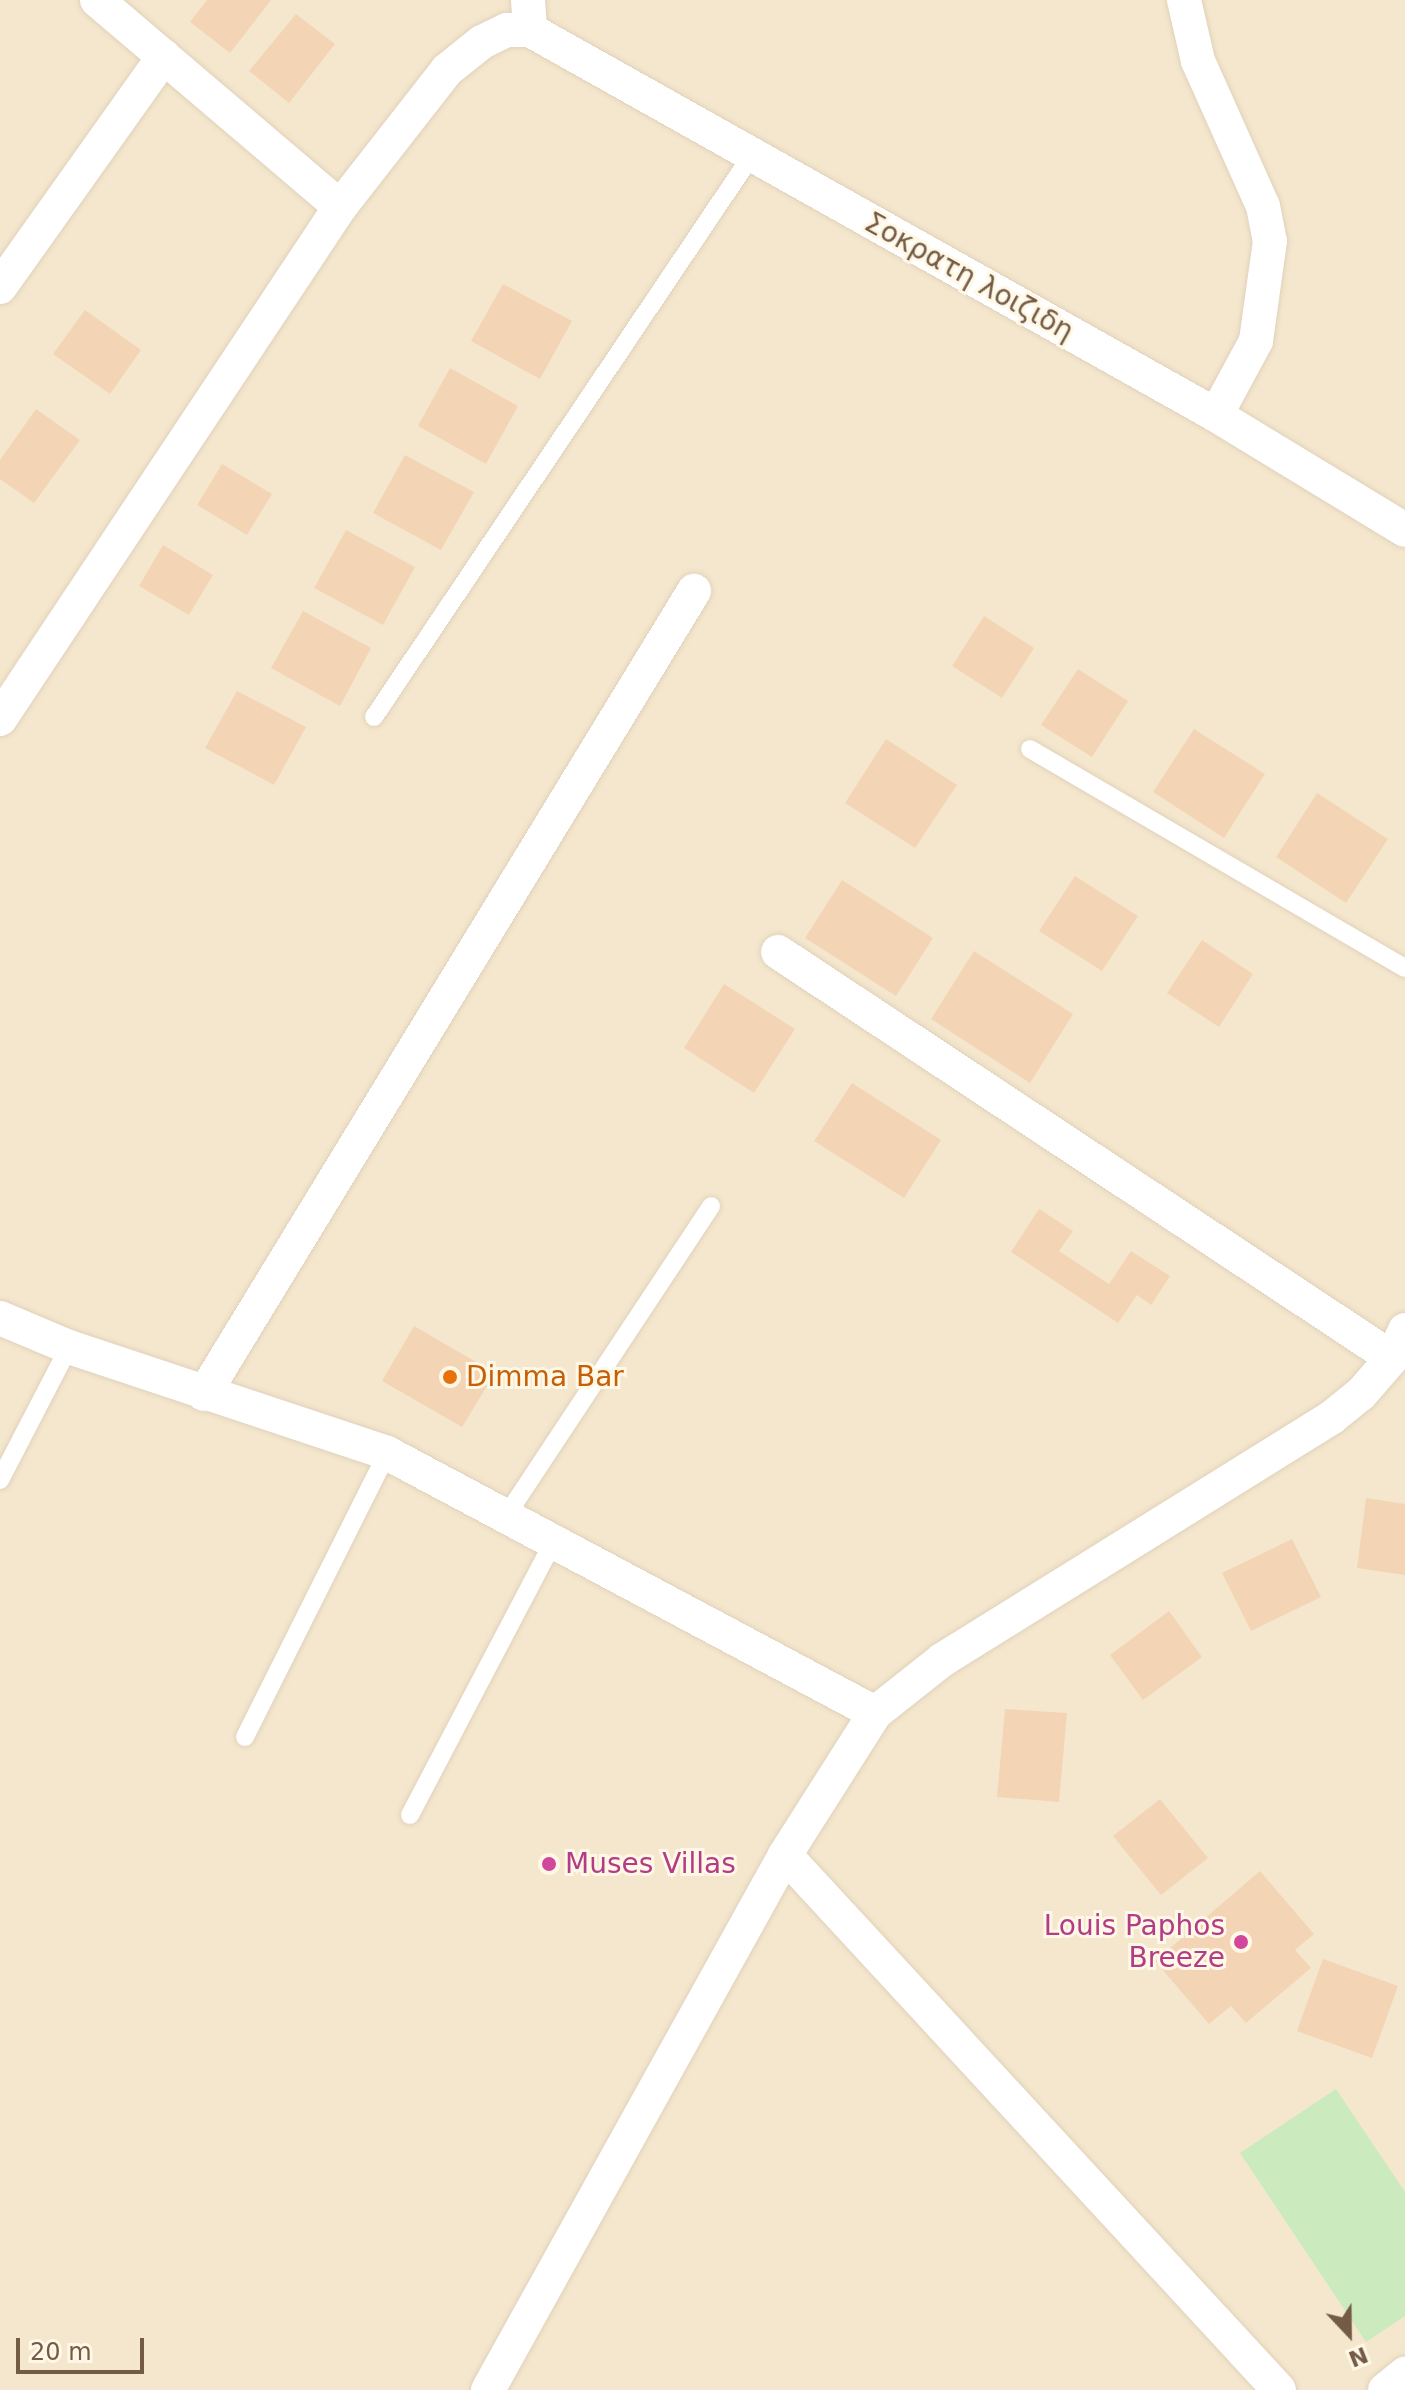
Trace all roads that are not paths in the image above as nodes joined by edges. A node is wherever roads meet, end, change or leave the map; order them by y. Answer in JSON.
{"nodes":[{"id":1,"x":97,"y":0,"type":"edge"},
{"id":2,"x":1184,"y":0,"type":"edge"},
{"id":3,"x":529,"y":15,"type":"edge"},
{"id":4,"x":164,"y":56,"type":"junction"},
{"id":5,"x":752,"y":155,"type":"junction"},
{"id":6,"x":340,"y":207,"type":"junction"},
{"id":7,"x":0,"y":287,"type":"edge"},
{"id":8,"x":1216,"y":415,"type":"junction"},
{"id":9,"x":1405,"y":530,"type":"edge"},
{"id":10,"x":694,"y":591,"type":"dead end"},
{"id":11,"x":374,"y":717,"type":"dead end"},
{"id":12,"x":0,"y":719,"type":"edge"},
{"id":13,"x":1030,"y":749,"type":"dead end"},
{"id":14,"x":778,"y":952,"type":"dead end"},
{"id":15,"x":1405,"y":968,"type":"edge"},
{"id":16,"x":711,"y":1206,"type":"dead end"},
{"id":17,"x":0,"y":1318,"type":"edge"},
{"id":18,"x":1398,"y":1344,"type":"edge"},
{"id":19,"x":69,"y":1347,"type":"junction"},
{"id":20,"x":204,"y":1394,"type":"junction"},
{"id":21,"x":387,"y":1453,"type":"junction"},
{"id":22,"x":0,"y":1480,"type":"edge"},
{"id":23,"x":508,"y":1513,"type":"junction"},
{"id":24,"x":555,"y":1539,"type":"junction"},
{"id":25,"x":875,"y":1713,"type":"junction"},
{"id":26,"x":245,"y":1737,"type":"dead end"},
{"id":27,"x":410,"y":1815,"type":"dead end"},
{"id":28,"x":785,"y":1855,"type":"junction"},
{"id":29,"x":1405,"y":2374,"type":"edge"},
{"id":30,"x":501,"y":2384,"type":"edge"},
{"id":31,"x":1279,"y":2390,"type":"edge"},
{"id":32,"x":1385,"y":2390,"type":"edge"}],
"edges":[{"from":1,"to":4,"type":"street"},
{"from":2,"to":8,"type":"street"},
{"from":3,"to":5,"type":"street","name":"Σοκρατη λοιζιδη"},
{"from":3,"to":6,"type":"street"},
{"from":4,"to":6,"type":"street"},
{"from":4,"to":7,"type":"street"},
{"from":5,"to":8,"type":"street","name":"Σοκρατη λοιζιδη"},
{"from":5,"to":11,"type":"lane"},
{"from":6,"to":12,"type":"street"},
{"from":8,"to":9,"type":"street","name":"Σοκρατη λοιζιδη"},
{"from":10,"to":20,"type":"street"},
{"from":13,"to":15,"type":"lane"},
{"from":14,"to":18,"type":"street"},
{"from":16,"to":23,"type":"lane"},
{"from":17,"to":19,"type":"street"},
{"from":18,"to":25,"type":"street"},
{"from":19,"to":20,"type":"street"},
{"from":19,"to":22,"type":"lane"},
{"from":20,"to":21,"type":"street"},
{"from":21,"to":23,"type":"street"},
{"from":21,"to":26,"type":"lane"},
{"from":23,"to":24,"type":"street"},
{"from":24,"to":25,"type":"street"},
{"from":24,"to":27,"type":"lane"},
{"from":25,"to":28,"type":"street"},
{"from":28,"to":30,"type":"street"},
{"from":28,"to":31,"type":"street"},
{"from":29,"to":32,"type":"street"}]}
